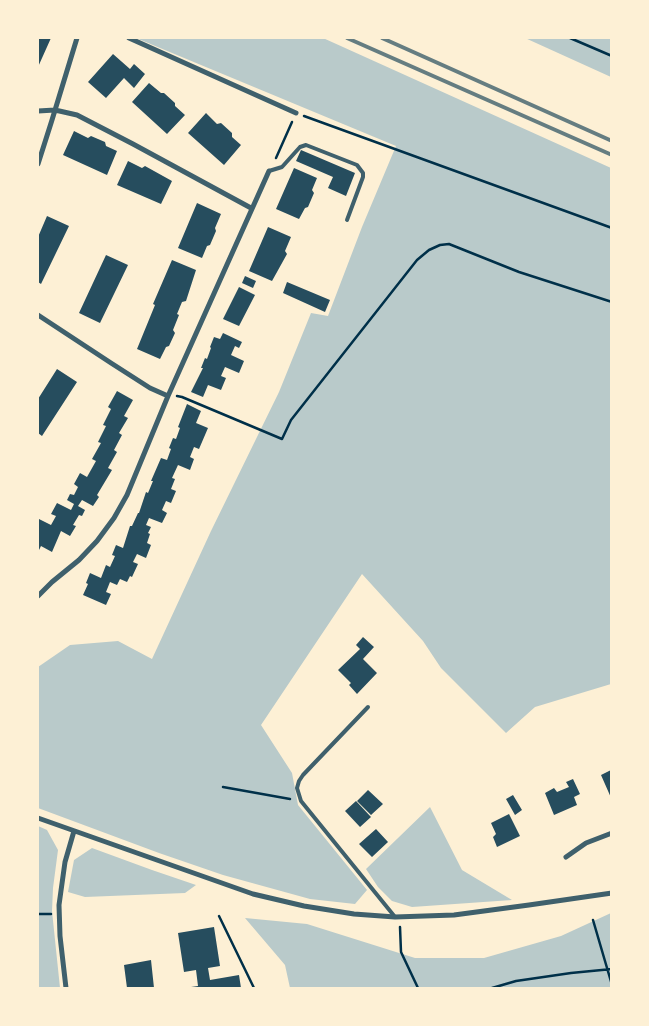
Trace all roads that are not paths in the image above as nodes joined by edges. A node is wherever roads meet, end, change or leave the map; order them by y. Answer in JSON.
{"nodes":[{"id":1,"x":77,"y":38,"type":"edge"},
{"id":2,"x":129,"y":38,"type":"edge"},
{"id":3,"x":55,"y":110,"type":"junction"},
{"id":4,"x":38,"y":111,"type":"edge"},
{"id":5,"x":296,"y":114,"type":"road end"},
{"id":6,"x":38,"y":164,"type":"edge"},
{"id":7,"x":269,"y":171,"type":"joint"},
{"id":8,"x":252,"y":208,"type":"junction"},
{"id":9,"x":347,"y":220,"type":"dead end"},
{"id":10,"x":38,"y":315,"type":"edge"},
{"id":11,"x":168,"y":396,"type":"junction"},
{"id":12,"x":38,"y":596,"type":"edge"},
{"id":13,"x":368,"y":707,"type":"dead end"},
{"id":14,"x":38,"y":818,"type":"edge"},
{"id":15,"x":74,"y":831,"type":"junction"},
{"id":16,"x":612,"y":833,"type":"edge"},
{"id":17,"x":566,"y":857,"type":"dead end"},
{"id":18,"x":612,"y":893,"type":"edge"},
{"id":19,"x":395,"y":917,"type":"junction"},
{"id":20,"x":66,"y":988,"type":"edge"}],
"edges":[{"from":1,"to":3,"type":"street"},
{"from":2,"to":5,"type":"street"},
{"from":3,"to":4,"type":"street"},
{"from":3,"to":6,"type":"street"},
{"from":3,"to":8,"type":"street"},
{"from":7,"to":8,"type":"street"},
{"from":7,"to":9,"type":"lane"},
{"from":8,"to":11,"type":"street"},
{"from":10,"to":11,"type":"street"},
{"from":11,"to":12,"type":"street"},
{"from":13,"to":19,"type":"lane"},
{"from":14,"to":15,"type":"street"},
{"from":15,"to":19,"type":"street"},
{"from":15,"to":20,"type":"street"},
{"from":16,"to":17,"type":"street"},
{"from":18,"to":19,"type":"street"}]}
